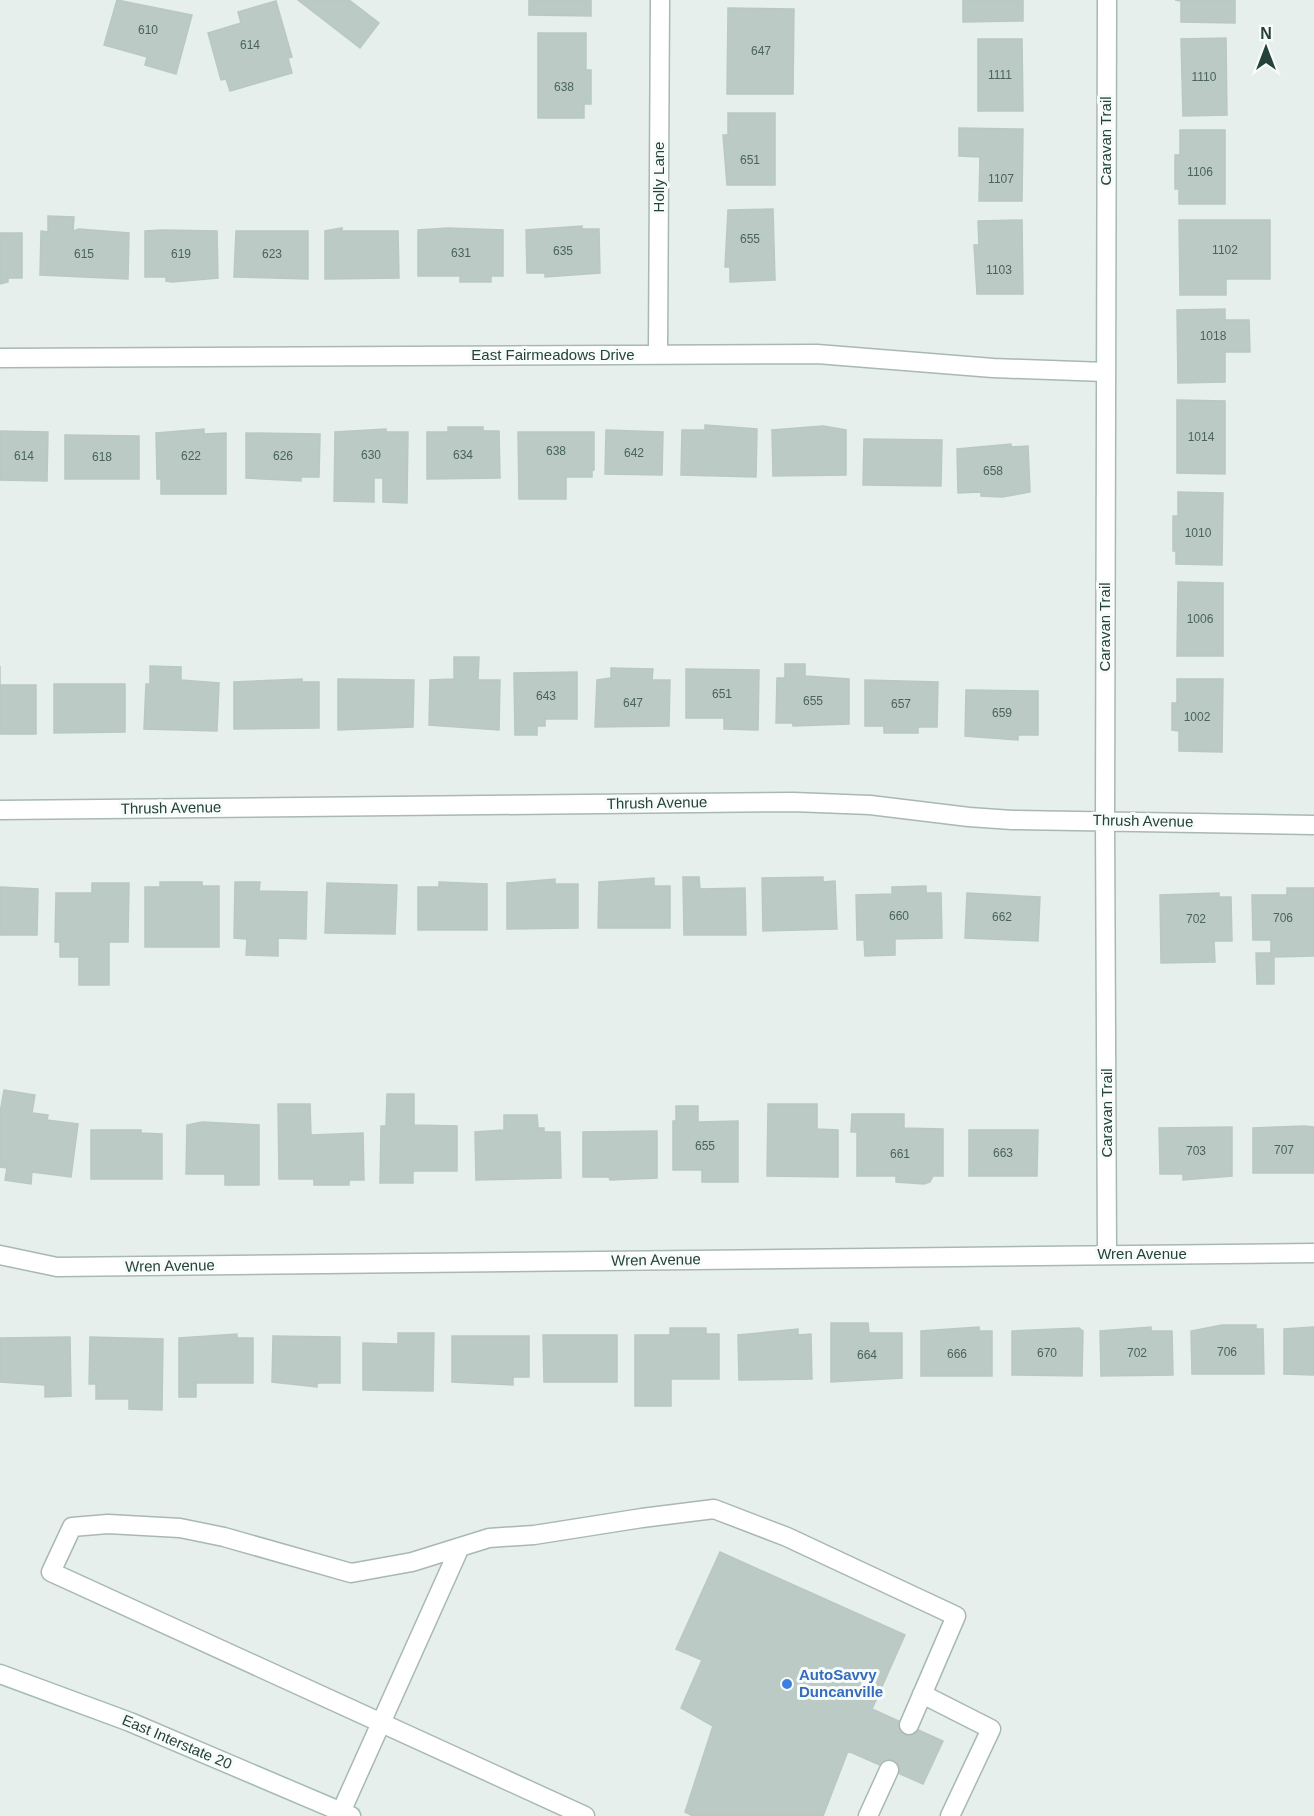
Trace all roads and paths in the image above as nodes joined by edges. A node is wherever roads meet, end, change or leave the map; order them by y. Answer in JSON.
{"nodes":[{"id":1,"x":660,"y":0,"type":"edge"},
{"id":2,"x":1107,"y":0,"type":"edge"},
{"id":3,"x":658,"y":354,"type":"junction"},
{"id":4,"x":0,"y":358,"type":"edge"},
{"id":5,"x":1105,"y":372,"type":"junction"},
{"id":6,"x":0,"y":810,"type":"edge"},
{"id":7,"x":1105,"y":820,"type":"junction"},
{"id":8,"x":1314,"y":825,"type":"edge"},
{"id":9,"x":1314,"y":1253,"type":"edge"},
{"id":10,"x":1107,"y":1254,"type":"junction"},
{"id":11,"x":0,"y":1255,"type":"edge"},
{"id":12,"x":460,"y":1547,"type":"junction"},
{"id":13,"x":0,"y":1674,"type":"edge"},
{"id":14,"x":922,"y":1694,"type":"junction"},
{"id":15,"x":382,"y":1724,"type":"junction"},
{"id":16,"x":909,"y":1725,"type":"dead end"},
{"id":17,"x":889,"y":1770,"type":"dead end"},
{"id":18,"x":346,"y":1814,"type":"edge"},
{"id":19,"x":585,"y":1816,"type":"edge"},
{"id":20,"x":868,"y":1816,"type":"edge"},
{"id":21,"x":950,"y":1816,"type":"edge"}],
"edges":[{"from":1,"to":3,"type":"street","name":"Holly Lane"},
{"from":2,"to":5,"type":"street","name":"Caravan Trail"},
{"from":3,"to":4,"type":"street","name":"East Fairmeadows Drive"},
{"from":3,"to":5,"type":"street","name":"East Fairmeadows Drive"},
{"from":5,"to":7,"type":"street","name":"Caravan Trail"},
{"from":6,"to":7,"type":"street","name":"Thrush Avenue"},
{"from":7,"to":8,"type":"street","name":"Thrush Avenue"},
{"from":7,"to":10,"type":"street","name":"Caravan Trail"},
{"from":9,"to":10,"type":"street","name":"Wren Avenue"},
{"from":10,"to":11,"type":"street","name":"Wren Avenue"},
{"from":12,"to":14,"type":"street"},
{"from":12,"to":15,"type":"street"},
{"from":12,"to":15,"type":"street"},
{"from":13,"to":18,"type":"street","name":"East Interstate 20"},
{"from":14,"to":16,"type":"street"},
{"from":14,"to":21,"type":"street"},
{"from":15,"to":18,"type":"street"},
{"from":15,"to":19,"type":"street"},
{"from":17,"to":20,"type":"street"}]}
